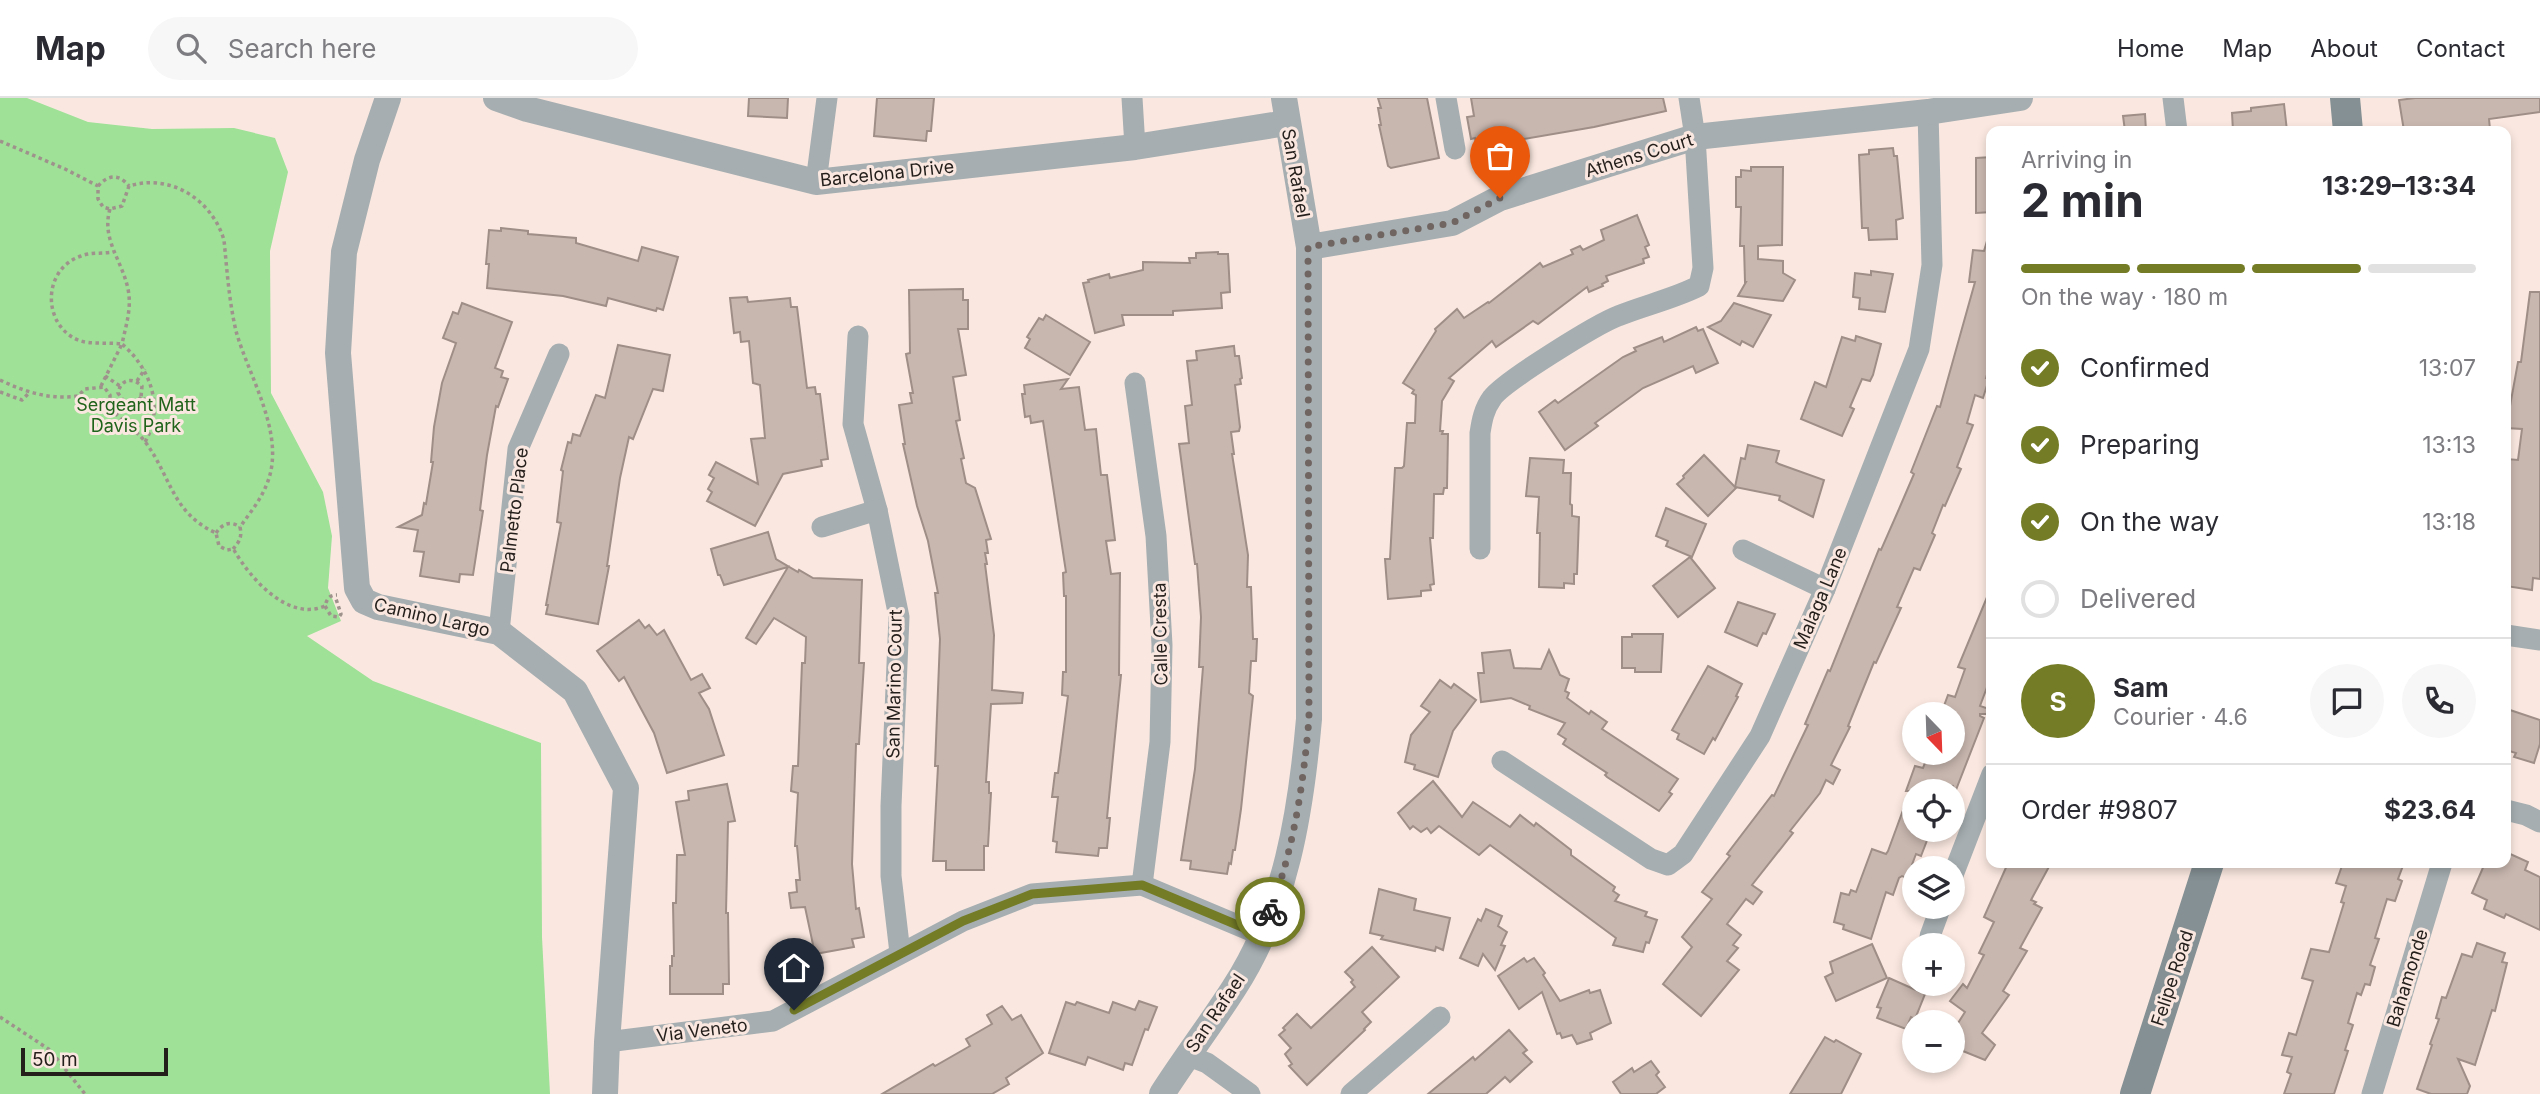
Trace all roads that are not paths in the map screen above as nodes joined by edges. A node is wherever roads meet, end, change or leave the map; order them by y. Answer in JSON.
{"nodes":[{"id":1,"x":388,"y":98,"type":"edge"},
{"id":2,"x":496,"y":98,"type":"edge"},
{"id":3,"x":827,"y":98,"type":"edge"},
{"id":4,"x":1132,"y":98,"type":"edge"},
{"id":5,"x":1446,"y":98,"type":"edge"},
{"id":6,"x":1689,"y":98,"type":"edge"},
{"id":7,"x":2020,"y":98,"type":"edge"},
{"id":8,"x":2173,"y":98,"type":"edge"},
{"id":9,"x":2346,"y":98,"type":"edge"},
{"id":10,"x":527,"y":103,"type":"edge"},
{"id":11,"x":1285,"y":110,"type":"edge"},
{"id":12,"x":1928,"y":112,"type":"junction"},
{"id":13,"x":2176,"y":126,"type":"edge"},
{"id":14,"x":2348,"y":126,"type":"edge"},
{"id":15,"x":1695,"y":137,"type":"junction"},
{"id":16,"x":1135,"y":148,"type":"junction"},
{"id":17,"x":1455,"y":149,"type":"dead end"},
{"id":18,"x":816,"y":182,"type":"junction"},
{"id":19,"x":1308,"y":247,"type":"junction"},
{"id":20,"x":858,"y":336,"type":"dead end"},
{"id":21,"x":559,"y":354,"type":"dead end"},
{"id":22,"x":1135,"y":383,"type":"dead end"},
{"id":23,"x":877,"y":510,"type":"junction"},
{"id":24,"x":822,"y":527,"type":"dead end"},
{"id":25,"x":1480,"y":549,"type":"dead end"},
{"id":26,"x":1743,"y":550,"type":"dead end"},
{"id":27,"x":1825,"y":589,"type":"junction"},
{"id":28,"x":499,"y":632,"type":"junction"},
{"id":29,"x":2511,"y":636,"type":"edge"},
{"id":30,"x":2540,"y":640,"type":"edge"},
{"id":31,"x":1502,"y":761,"type":"dead end"},
{"id":32,"x":1986,"y":790,"type":"edge"},
{"id":33,"x":2511,"y":811,"type":"edge"},
{"id":34,"x":2540,"y":822,"type":"edge"},
{"id":35,"x":1960,"y":856,"type":"edge"},
{"id":36,"x":2207,"y":868,"type":"edge"},
{"id":37,"x":2440,"y":868,"type":"edge"},
{"id":38,"x":1142,"y":885,"type":"junction"},
{"id":39,"x":1261,"y":935,"type":"junction"},
{"id":40,"x":900,"y":953,"type":"junction"},
{"id":41,"x":1440,"y":1017,"type":"dead end"},
{"id":42,"x":607,"y":1042,"type":"junction"},
{"id":43,"x":1186,"y":1055,"type":"junction"},
{"id":44,"x":605,"y":1094,"type":"edge"},
{"id":45,"x":1162,"y":1094,"type":"edge"},
{"id":46,"x":1250,"y":1094,"type":"edge"},
{"id":47,"x":1351,"y":1094,"type":"edge"},
{"id":48,"x":2135,"y":1094,"type":"edge"},
{"id":49,"x":2372,"y":1094,"type":"edge"}],
"edges":[{"from":1,"to":28,"type":"street","name":"Camino Largo"},
{"from":2,"to":10,"type":"street","name":"Barcelona Drive"},
{"from":3,"to":18,"type":"street"},
{"from":4,"to":16,"type":"street"},
{"from":5,"to":17,"type":"street"},
{"from":6,"to":15,"type":"street"},
{"from":7,"to":12,"type":"street","name":"Athens Court"},
{"from":8,"to":13,"type":"street"},
{"from":9,"to":14,"type":"main road"},
{"from":10,"to":18,"type":"street","name":"Barcelona Drive"},
{"from":11,"to":16,"type":"street","name":"Barcelona Drive"},
{"from":11,"to":19,"type":"street","name":"San Rafael"},
{"from":12,"to":15,"type":"street","name":"Athens Court"},
{"from":12,"to":27,"type":"street","name":"Malaga Lane"},
{"from":15,"to":19,"type":"street","name":"Athens Court"},
{"from":15,"to":25,"type":"street"},
{"from":16,"to":18,"type":"street","name":"Barcelona Drive"},
{"from":19,"to":39,"type":"street","name":"San Rafael"},
{"from":20,"to":23,"type":"street","name":"San Marino Court"},
{"from":21,"to":28,"type":"street","name":"Palmetto Place"},
{"from":22,"to":38,"type":"street","name":"Calle Cresta"},
{"from":23,"to":24,"type":"street"},
{"from":23,"to":40,"type":"street","name":"San Marino Court"},
{"from":26,"to":27,"type":"street"},
{"from":27,"to":31,"type":"street","name":"Malaga Lane"},
{"from":28,"to":42,"type":"street","name":"Camino Largo"},
{"from":29,"to":30,"type":"street"},
{"from":32,"to":35,"type":"street"},
{"from":33,"to":34,"type":"street"},
{"from":36,"to":48,"type":"main road","name":"Felipe Road"},
{"from":37,"to":49,"type":"street","name":"Bahamonde"},
{"from":38,"to":39,"type":"street","name":"Via Veneto"},
{"from":38,"to":40,"type":"street","name":"Via Veneto"},
{"from":39,"to":43,"type":"street","name":"San Rafael"},
{"from":40,"to":42,"type":"street","name":"Via Veneto"},
{"from":41,"to":47,"type":"street"},
{"from":42,"to":44,"type":"street","name":"Camino Largo"},
{"from":43,"to":45,"type":"street","name":"San Rafael"},
{"from":43,"to":46,"type":"street"}]}
